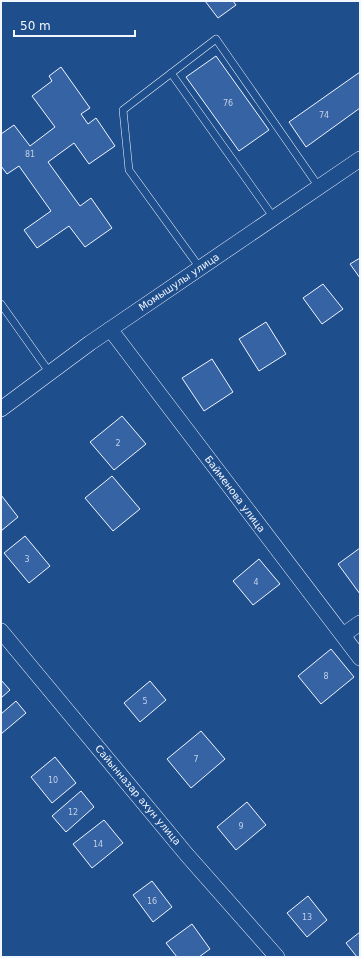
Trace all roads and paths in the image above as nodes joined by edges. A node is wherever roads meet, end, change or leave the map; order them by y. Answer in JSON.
{"nodes":[{"id":1,"x":171,"y":73,"type":"junction"},
{"id":2,"x":360,"y":159,"type":"edge"},
{"id":3,"x":319,"y":187,"type":"junction"},
{"id":4,"x":274,"y":218,"type":"junction"},
{"id":5,"x":200,"y":268,"type":"junction"},
{"id":6,"x":1,"y":304,"type":"edge"},
{"id":7,"x":110,"y":330,"type":"junction"},
{"id":8,"x":50,"y":373,"type":"junction"},
{"id":9,"x":1,"y":409,"type":"edge"},
{"id":10,"x":360,"y":623,"type":"edge"},
{"id":11,"x":1,"y":631,"type":"edge"},
{"id":12,"x":343,"y":636,"type":"junction"},
{"id":13,"x":360,"y":658,"type":"edge"},
{"id":14,"x":277,"y":957,"type":"edge"}],
"edges":[{"from":1,"to":3,"type":"lane"},
{"from":1,"to":4,"type":"lane"},
{"from":1,"to":5,"type":"lane"},
{"from":2,"to":3,"type":"street","name":"Момышулы улица"},
{"from":3,"to":4,"type":"street","name":"Момышулы улица"},
{"from":4,"to":5,"type":"street","name":"Момышулы улица"},
{"from":5,"to":7,"type":"street","name":"Момышулы улица"},
{"from":6,"to":8,"type":"lane"},
{"from":7,"to":8,"type":"street","name":"Момышулы улица"},
{"from":7,"to":12,"type":"street","name":"Байменова улица"},
{"from":8,"to":9,"type":"street","name":"Момышулы улица"},
{"from":10,"to":12,"type":"street"},
{"from":11,"to":14,"type":"street","name":"Сайынназар ахун улица"},
{"from":12,"to":13,"type":"street","name":"Байменова улица"}]}
